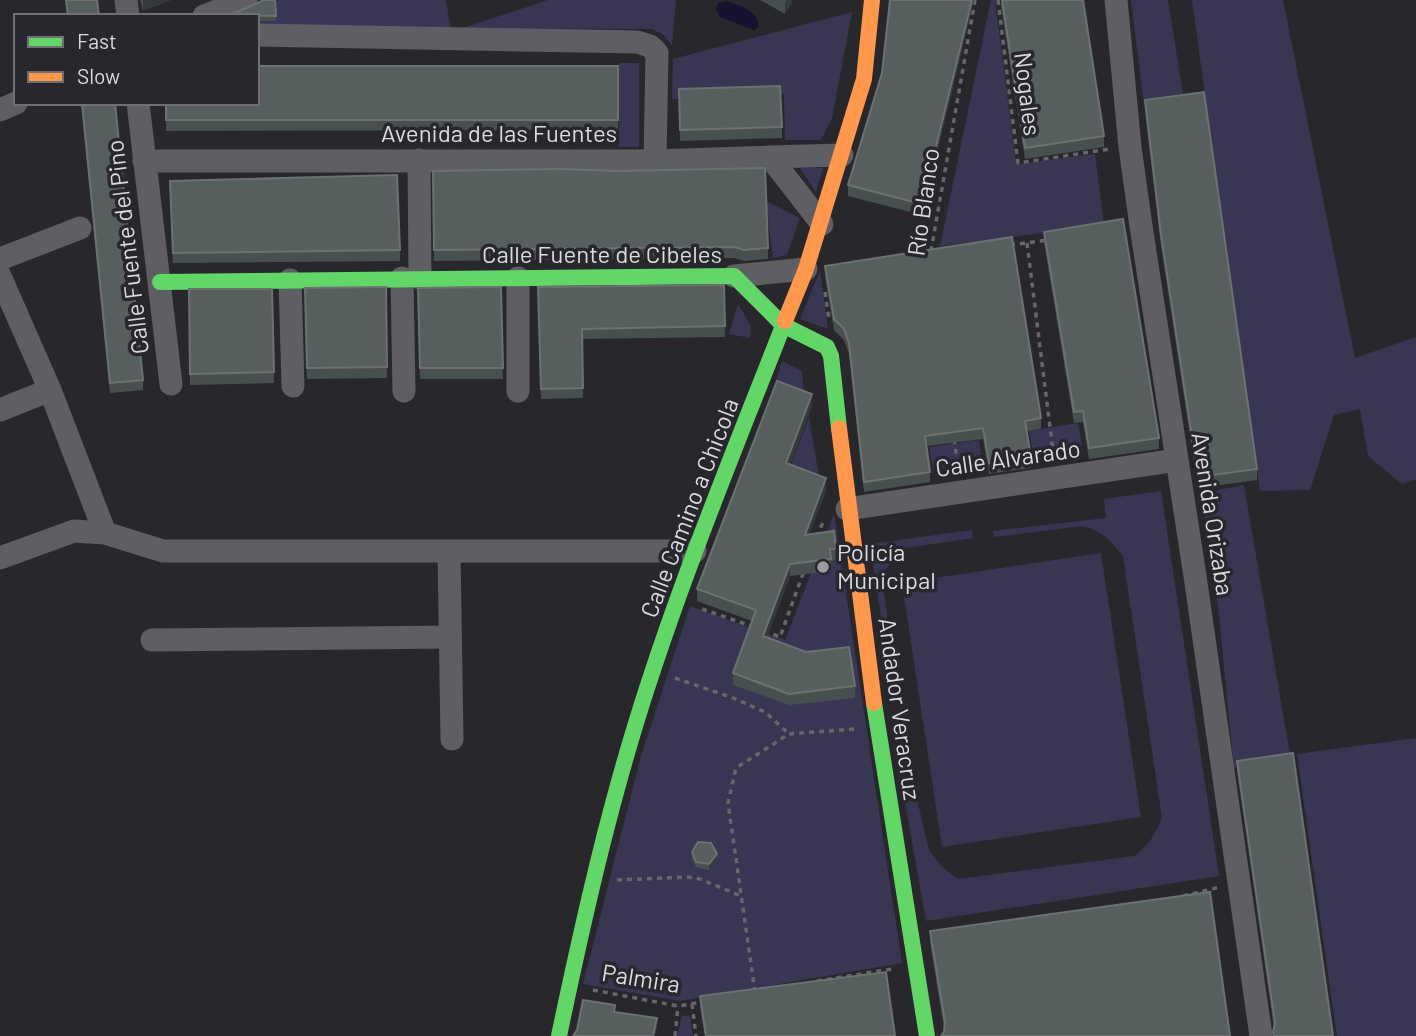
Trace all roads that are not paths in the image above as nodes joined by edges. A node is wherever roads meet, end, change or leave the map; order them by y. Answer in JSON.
{"nodes":[{"id":1,"x":246,"y":0,"type":"edge"},
{"id":2,"x":872,"y":0,"type":"edge"},
{"id":3,"x":1116,"y":0,"type":"edge"},
{"id":4,"x":209,"y":14,"type":"edge"},
{"id":5,"x":259,"y":35,"type":"edge"},
{"id":6,"x":138,"y":105,"type":"edge"},
{"id":7,"x":842,"y":155,"type":"junction"},
{"id":8,"x":770,"y":157,"type":"junction"},
{"id":9,"x":419,"y":160,"type":"junction"},
{"id":10,"x":655,"y":161,"type":"junction"},
{"id":11,"x":144,"y":162,"type":"junction"},
{"id":12,"x":822,"y":224,"type":"junction"},
{"id":13,"x":80,"y":228,"type":"dead end"},
{"id":14,"x":0,"y":259,"type":"edge"},
{"id":15,"x":808,"y":265,"type":"junction"},
{"id":16,"x":0,"y":276,"type":"edge"},
{"id":17,"x":734,"y":276,"type":"junction"},
{"id":18,"x":411,"y":278,"type":"junction"},
{"id":19,"x":518,"y":278,"type":"junction"},
{"id":20,"x":290,"y":280,"type":"junction"},
{"id":21,"x":160,"y":282,"type":"junction"},
{"id":22,"x":783,"y":325,"type":"junction"},
{"id":23,"x":171,"y":384,"type":"dead end"},
{"id":24,"x":293,"y":386,"type":"dead end"},
{"id":25,"x":50,"y":390,"type":"junction"},
{"id":26,"x":404,"y":391,"type":"dead end"},
{"id":27,"x":518,"y":391,"type":"dead end"},
{"id":28,"x":0,"y":410,"type":"edge"},
{"id":29,"x":1177,"y":460,"type":"junction"},
{"id":30,"x":837,"y":510,"type":"junction"},
{"id":31,"x":105,"y":533,"type":"junction"},
{"id":32,"x":449,"y":551,"type":"junction"},
{"id":33,"x":695,"y":551,"type":"junction"},
{"id":34,"x":0,"y":558,"type":"edge"},
{"id":35,"x":450,"y":637,"type":"junction"},
{"id":36,"x":152,"y":640,"type":"dead end"},
{"id":37,"x":452,"y":739,"type":"dead end"},
{"id":38,"x":559,"y":1036,"type":"edge"},
{"id":39,"x":927,"y":1036,"type":"edge"},
{"id":40,"x":1261,"y":1036,"type":"edge"}],
"edges":[{"from":1,"to":4,"type":"street"},
{"from":2,"to":7,"type":"street","name":"Calle Camino a Chicola"},
{"from":3,"to":29,"type":"street","name":"Avenida Orizaba"},
{"from":5,"to":10,"type":"street"},
{"from":6,"to":11,"type":"street","name":"Calle Fuente del Pino"},
{"from":7,"to":8,"type":"street","name":"Avenida de las Fuentes"},
{"from":7,"to":12,"type":"street","name":"Calle Camino a Chicola"},
{"from":8,"to":10,"type":"street","name":"Avenida de las Fuentes"},
{"from":8,"to":12,"type":"street"},
{"from":9,"to":10,"type":"street","name":"Avenida de las Fuentes"},
{"from":9,"to":11,"type":"street","name":"Avenida de las Fuentes"},
{"from":9,"to":18,"type":"street"},
{"from":11,"to":21,"type":"street","name":"Calle Fuente del Pino"},
{"from":12,"to":15,"type":"street","name":"Calle Camino a Chicola"},
{"from":13,"to":14,"type":"street"},
{"from":15,"to":17,"type":"street"},
{"from":15,"to":22,"type":"street","name":"Calle Camino a Chicola"},
{"from":16,"to":25,"type":"street"},
{"from":17,"to":19,"type":"street","name":"Calle Fuente de Cibeles"},
{"from":17,"to":22,"type":"street","name":"Calle Fuente de Cibeles"},
{"from":18,"to":19,"type":"street","name":"Calle Fuente de Cibeles"},
{"from":18,"to":20,"type":"street"},
{"from":18,"to":26,"type":"street"},
{"from":19,"to":27,"type":"street"},
{"from":20,"to":21,"type":"street"},
{"from":20,"to":24,"type":"street"},
{"from":21,"to":23,"type":"street","name":"Calle Fuente del Pino"},
{"from":22,"to":30,"type":"street","name":"Andador Veracruz"},
{"from":22,"to":33,"type":"street","name":"Calle Camino a Chicola"},
{"from":25,"to":28,"type":"street"},
{"from":25,"to":31,"type":"street"},
{"from":29,"to":30,"type":"street","name":"Calle Alvarado"},
{"from":29,"to":40,"type":"street","name":"Avenida Orizaba"},
{"from":30,"to":39,"type":"street","name":"Andador Veracruz"},
{"from":31,"to":32,"type":"street"},
{"from":31,"to":34,"type":"street"},
{"from":32,"to":33,"type":"street"},
{"from":32,"to":35,"type":"street"},
{"from":33,"to":38,"type":"street","name":"Calle Camino a Chicola"},
{"from":35,"to":36,"type":"street"},
{"from":35,"to":37,"type":"street"}]}
